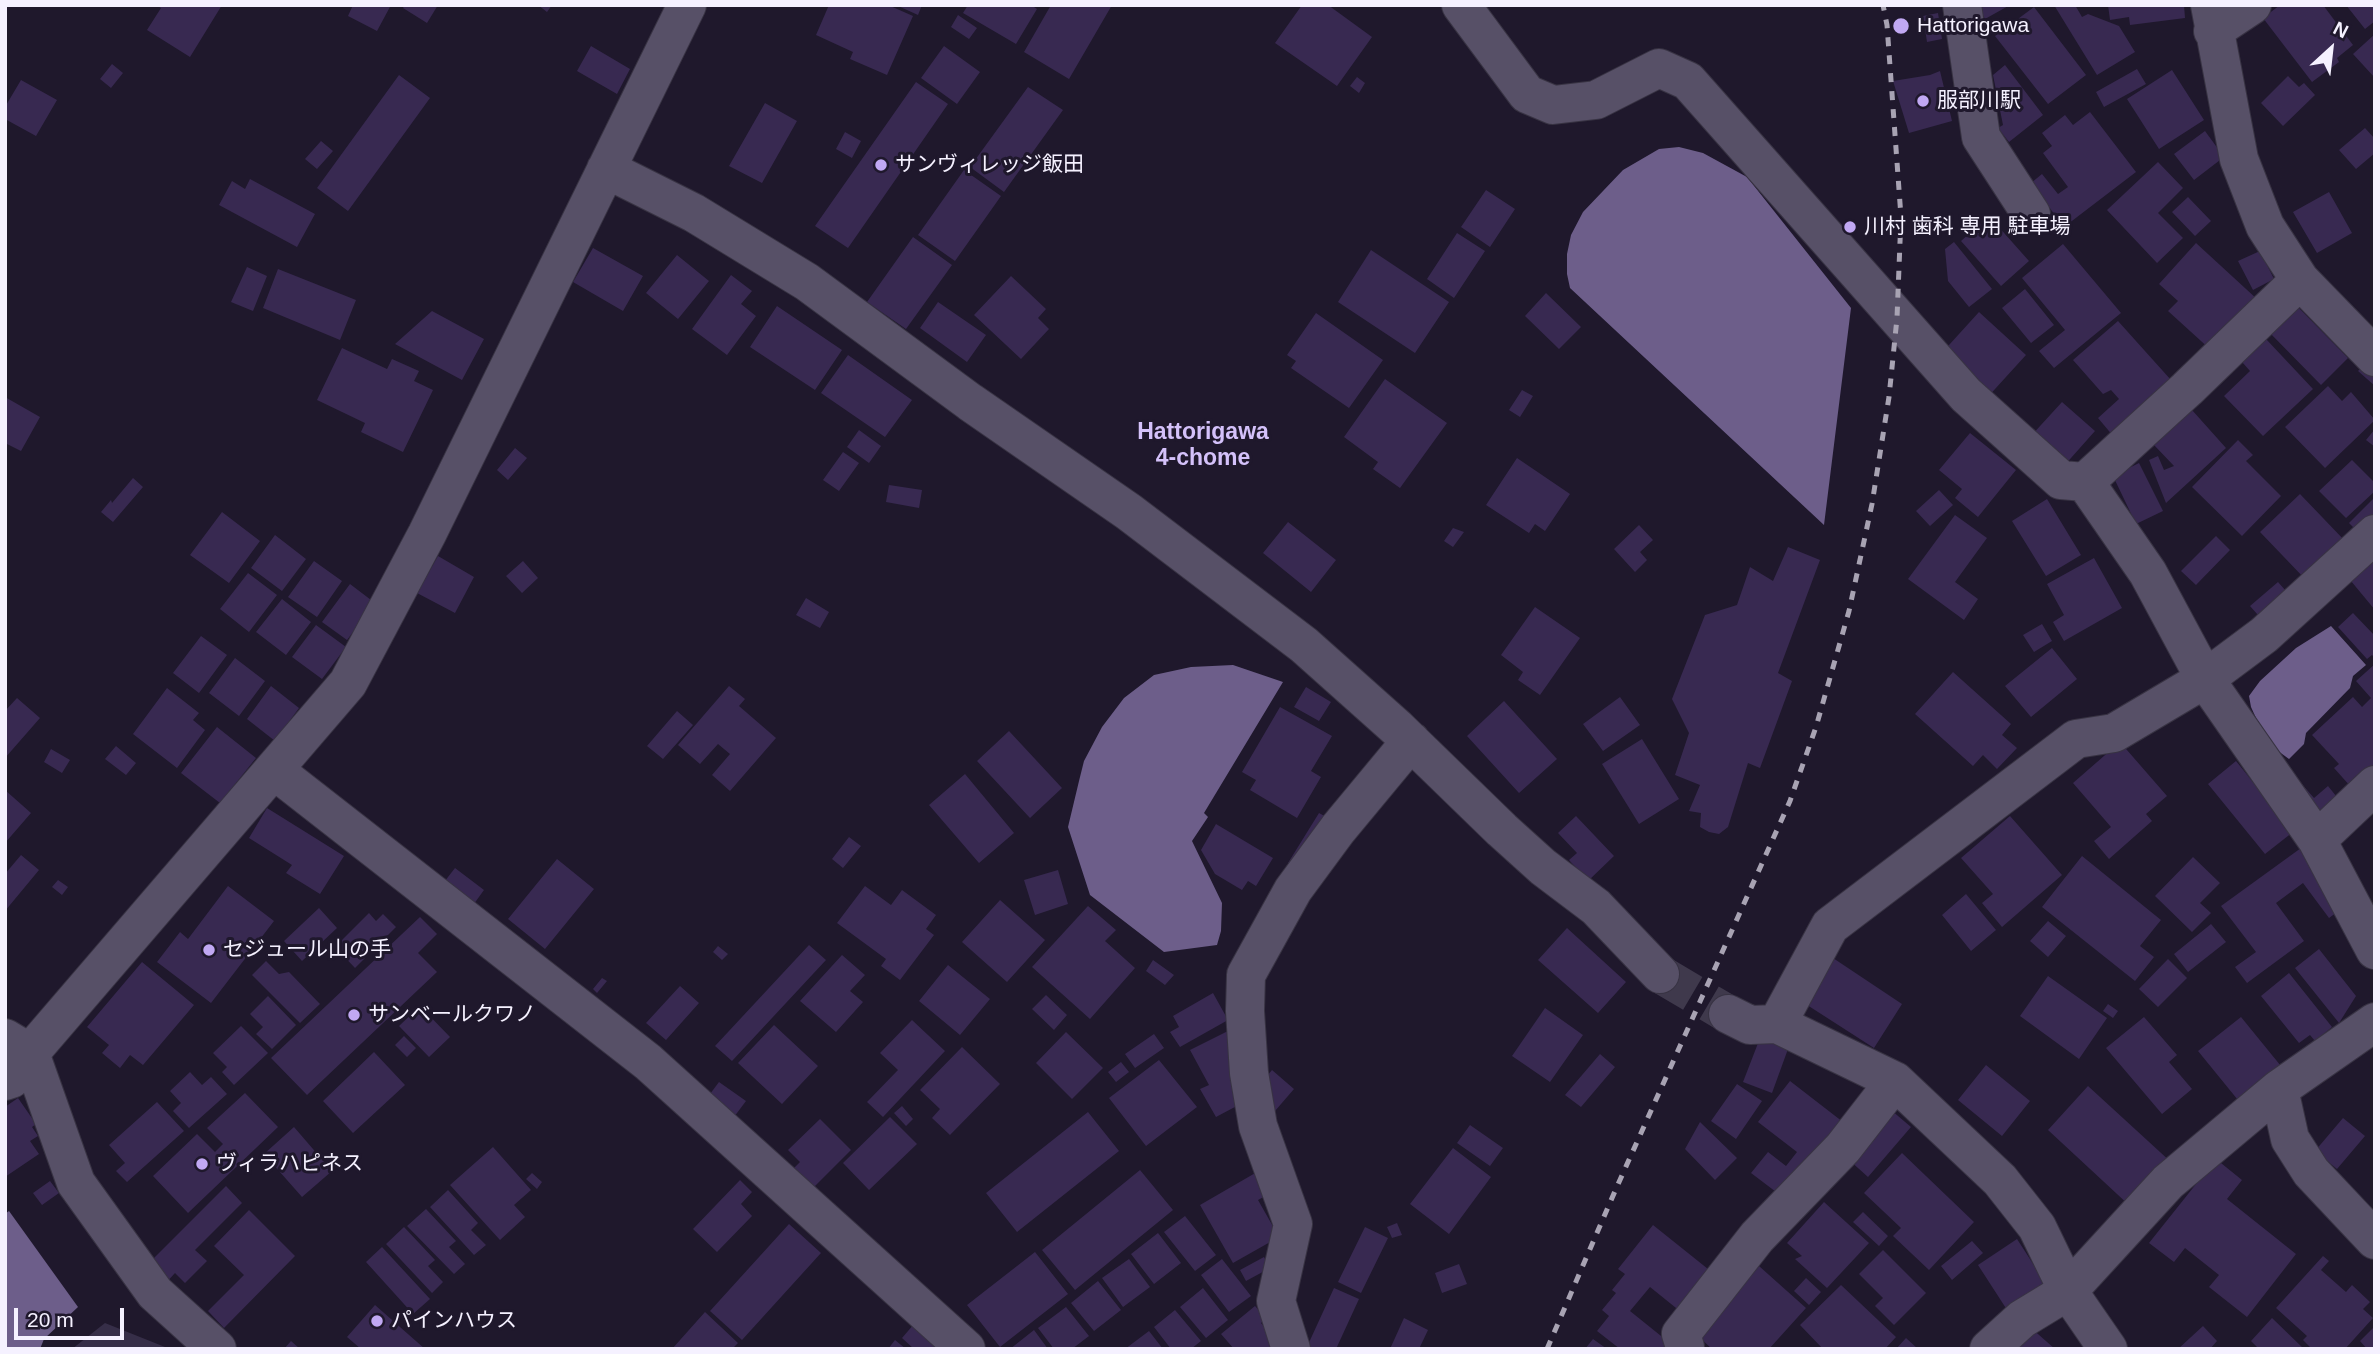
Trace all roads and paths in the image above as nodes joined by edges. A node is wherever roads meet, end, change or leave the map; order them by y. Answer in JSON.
{"nodes":[{"id":1,"x":687,"y":5,"type":"edge"},
{"id":2,"x":1461,"y":5,"type":"edge"},
{"id":3,"x":1962,"y":5,"type":"edge"},
{"id":4,"x":2252,"y":5,"type":"edge"},
{"id":5,"x":2211,"y":18,"type":"edge"},
{"id":6,"x":606,"y":169,"type":"junction"},
{"id":7,"x":2031,"y":214,"type":"dead end"},
{"id":8,"x":2300,"y":280,"type":"junction"},
{"id":9,"x":2375,"y":357,"type":"edge"},
{"id":10,"x":2085,"y":482,"type":"junction"},
{"id":11,"x":2375,"y":534,"type":"edge"},
{"id":12,"x":2205,"y":679,"type":"junction"},
{"id":13,"x":1411,"y":741,"type":"junction"},
{"id":14,"x":274,"y":771,"type":"junction"},
{"id":15,"x":2375,"y":785,"type":"edge"},
{"id":16,"x":2317,"y":840,"type":"junction"},
{"id":17,"x":2375,"y":950,"type":"edge"},
{"id":18,"x":1660,"y":974,"type":"tunnel mouth"},
{"id":19,"x":1728,"y":1014,"type":"tunnel mouth"},
{"id":20,"x":2375,"y":1022,"type":"edge"},
{"id":21,"x":1777,"y":1024,"type":"junction"},
{"id":22,"x":13,"y":1057,"type":"edge"},
{"id":23,"x":1895,"y":1081,"type":"junction"},
{"id":24,"x":2279,"y":1089,"type":"junction"},
{"id":25,"x":2375,"y":1240,"type":"edge"},
{"id":26,"x":2068,"y":1291,"type":"junction"},
{"id":27,"x":1685,"y":1348,"type":"edge"},
{"id":28,"x":217,"y":1349,"type":"edge"},
{"id":29,"x":966,"y":1349,"type":"edge"},
{"id":30,"x":1292,"y":1349,"type":"edge"},
{"id":31,"x":1989,"y":1349,"type":"edge"},
{"id":32,"x":2108,"y":1349,"type":"edge"}],
"edges":[{"from":1,"to":6,"type":"street"},
{"from":2,"to":10,"type":"street"},
{"from":3,"to":7,"type":"street"},
{"from":4,"to":5,"type":"street"},
{"from":5,"to":8,"type":"street"},
{"from":6,"to":13,"type":"street"},
{"from":6,"to":14,"type":"street"},
{"from":8,"to":9,"type":"street"},
{"from":8,"to":10,"type":"street"},
{"from":10,"to":12,"type":"street"},
{"from":11,"to":12,"type":"street"},
{"from":12,"to":16,"type":"street"},
{"from":12,"to":21,"type":"street"},
{"from":13,"to":18,"type":"street"},
{"from":13,"to":30,"type":"street"},
{"from":14,"to":22,"type":"street"},
{"from":14,"to":29,"type":"street"},
{"from":15,"to":16,"type":"street"},
{"from":16,"to":17,"type":"street"},
{"from":19,"to":21,"type":"street"},
{"from":20,"to":24,"type":"street"},
{"from":21,"to":23,"type":"street"},
{"from":22,"to":28,"type":"street"},
{"from":23,"to":26,"type":"street"},
{"from":23,"to":27,"type":"street"},
{"from":24,"to":25,"type":"street"},
{"from":24,"to":26,"type":"street"},
{"from":26,"to":31,"type":"street"},
{"from":26,"to":32,"type":"street"}]}
